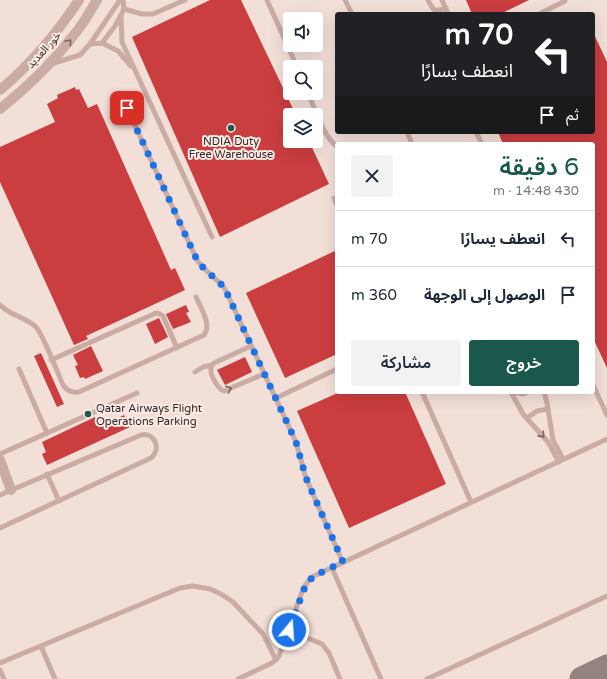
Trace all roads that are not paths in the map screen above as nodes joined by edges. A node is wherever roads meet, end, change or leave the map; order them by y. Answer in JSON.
{"nodes":[{"id":1,"x":79,"y":0,"type":"edge"},
{"id":2,"x":97,"y":0,"type":"edge"},
{"id":3,"x":120,"y":0,"type":"edge"},
{"id":4,"x":123,"y":0,"type":"edge"},
{"id":5,"x":185,"y":0,"type":"edge"},
{"id":6,"x":268,"y":0,"type":"edge"},
{"id":7,"x":345,"y":0,"type":"edge"},
{"id":8,"x":428,"y":0,"type":"edge"},
{"id":9,"x":442,"y":0,"type":"edge"},
{"id":10,"x":566,"y":1,"type":"dead end"},
{"id":11,"x":446,"y":8,"type":"junction"},
{"id":12,"x":124,"y":9,"type":"junction"},
{"id":13,"x":351,"y":12,"type":"edge"},
{"id":14,"x":447,"y":12,"type":"edge"},
{"id":15,"x":543,"y":12,"type":"edge"},
{"id":16,"x":121,"y":15,"type":"junction"},
{"id":17,"x":102,"y":43,"type":"junction"},
{"id":18,"x":90,"y":44,"type":"junction"},
{"id":19,"x":294,"y":60,"type":"edge"},
{"id":20,"x":48,"y":65,"type":"junction"},
{"id":21,"x":137,"y":73,"type":"junction"},
{"id":22,"x":0,"y":90,"type":"edge"},
{"id":23,"x":311,"y":100,"type":"edge"},
{"id":24,"x":127,"y":108,"type":"dead end"},
{"id":25,"x":0,"y":109,"type":"edge"},
{"id":26,"x":335,"y":144,"type":"edge"},
{"id":27,"x":212,"y":237,"type":"dead end"},
{"id":28,"x":196,"y":298,"type":"dead end"},
{"id":29,"x":0,"y":305,"type":"edge"},
{"id":30,"x":251,"y":346,"type":"junction"},
{"id":31,"x":177,"y":348,"type":"junction"},
{"id":32,"x":51,"y":360,"type":"junction"},
{"id":33,"x":212,"y":365,"type":"junction"},
{"id":34,"x":19,"y":369,"type":"dead end"},
{"id":35,"x":335,"y":370,"type":"edge"},
{"id":36,"x":195,"y":372,"type":"dead end"},
{"id":37,"x":264,"y":374,"type":"junction"},
{"id":38,"x":595,"y":389,"type":"edge"},
{"id":39,"x":137,"y":393,"type":"dead end"},
{"id":40,"x":423,"y":394,"type":"edge"},
{"id":41,"x":513,"y":394,"type":"edge"},
{"id":42,"x":544,"y":394,"type":"edge"},
{"id":43,"x":276,"y":398,"type":"junction"},
{"id":44,"x":548,"y":409,"type":"junction"},
{"id":45,"x":607,"y":415,"type":"edge"},
{"id":46,"x":527,"y":418,"type":"junction"},
{"id":47,"x":48,"y":433,"type":"junction"},
{"id":48,"x":607,"y":439,"type":"edge"},
{"id":49,"x":0,"y":454,"type":"edge"},
{"id":50,"x":0,"y":460,"type":"edge"},
{"id":51,"x":561,"y":460,"type":"junction"},
{"id":52,"x":47,"y":474,"type":"junction"},
{"id":53,"x":11,"y":490,"type":"junction"},
{"id":54,"x":0,"y":495,"type":"edge"},
{"id":55,"x":59,"y":501,"type":"junction"},
{"id":56,"x":471,"y":502,"type":"junction"},
{"id":57,"x":0,"y":528,"type":"edge"},
{"id":58,"x":343,"y":562,"type":"junction"},
{"id":59,"x":332,"y":568,"type":"junction"},
{"id":60,"x":607,"y":596,"type":"edge"},
{"id":61,"x":289,"y":630,"type":"junction"},
{"id":62,"x":41,"y":646,"type":"junction"},
{"id":63,"x":276,"y":660,"type":"junction"},
{"id":64,"x":0,"y":663,"type":"edge"},
{"id":65,"x":0,"y":670,"type":"edge"},
{"id":66,"x":4,"y":679,"type":"edge"},
{"id":67,"x":55,"y":679,"type":"edge"},
{"id":68,"x":238,"y":679,"type":"edge"},
{"id":69,"x":340,"y":679,"type":"edge"},
{"id":70,"x":381,"y":679,"type":"edge"},
{"id":71,"x":427,"y":679,"type":"edge"}],
"edges":[{"from":1,"to":22,"type":"street","name":"خور العديد"},
{"from":20,"to":2,"type":"street","name":"خور العديد","one_way":true},
{"from":3,"to":18,"type":"lane"},
{"from":4,"to":12,"type":"lane"},
{"from":5,"to":12,"type":"lane"},
{"from":6,"to":19,"type":"lane"},
{"from":7,"to":13,"type":"lane"},
{"from":8,"to":11,"type":"lane"},
{"from":9,"to":11,"type":"lane"},
{"from":10,"to":15,"type":"lane"},
{"from":11,"to":14,"type":"lane"},
{"from":12,"to":16,"type":"lane"},
{"from":16,"to":17,"type":"lane"},
{"from":16,"to":21,"type":"lane"},
{"from":17,"to":18,"type":"lane"},
{"from":17,"to":21,"type":"lane"},
{"from":18,"to":20,"type":"lane"},
{"from":20,"to":25,"type":"street","name":"خور العديد"},
{"from":21,"to":27,"type":"lane"},
{"from":23,"to":26,"type":"lane"},
{"from":24,"to":30,"type":"lane"},
{"from":28,"to":31,"type":"lane"},
{"from":29,"to":32,"type":"lane"},
{"from":30,"to":33,"type":"lane"},
{"from":30,"to":37,"type":"lane"},
{"from":31,"to":32,"type":"lane"},
{"from":31,"to":32,"type":"lane"},
{"from":33,"to":36,"type":"lane"},
{"from":33,"to":37,"type":"lane","one_way":true},
{"from":34,"to":47,"type":"lane"},
{"from":35,"to":43,"type":"lane"},
{"from":37,"to":43,"type":"lane"},
{"from":38,"to":45,"type":"lane"},
{"from":39,"to":47,"type":"lane"},
{"from":40,"to":56,"type":"lane"},
{"from":41,"to":46,"type":"lane"},
{"from":42,"to":44,"type":"lane"},
{"from":43,"to":58,"type":"lane"},
{"from":44,"to":46,"type":"lane"},
{"from":44,"to":51,"type":"lane"},
{"from":46,"to":51,"type":"lane","one_way":true},
{"from":47,"to":49,"type":"lane"},
{"from":48,"to":51,"type":"lane"},
{"from":50,"to":53,"type":"street"},
{"from":51,"to":56,"type":"lane"},
{"from":52,"to":53,"type":"lane"},
{"from":52,"to":55,"type":"lane"},
{"from":52,"to":55,"type":"lane"},
{"from":53,"to":54,"type":"lane"},
{"from":55,"to":57,"type":"lane"},
{"from":56,"to":58,"type":"lane"},
{"from":58,"to":59,"type":"lane"},
{"from":59,"to":61,"type":"lane"},
{"from":59,"to":70,"type":"lane"},
{"from":60,"to":71,"type":"lane"},
{"from":61,"to":63,"type":"lane"},
{"from":61,"to":69,"type":"lane"},
{"from":62,"to":63,"type":"lane"},
{"from":62,"to":64,"type":"lane"},
{"from":62,"to":67,"type":"lane"},
{"from":63,"to":68,"type":"lane"},
{"from":65,"to":66,"type":"lane"}]}
